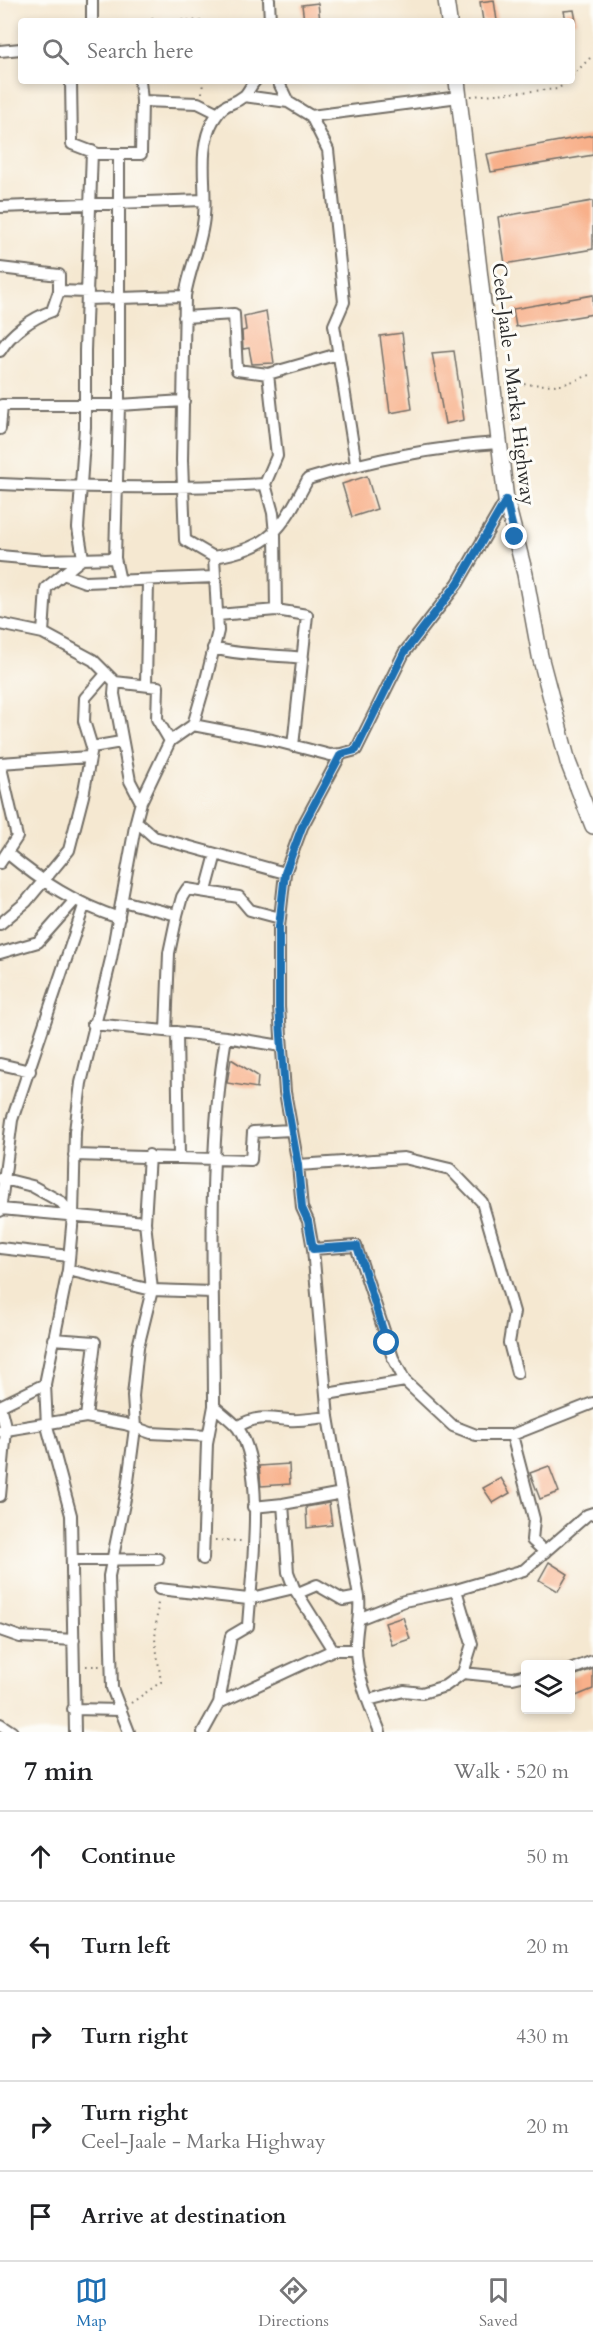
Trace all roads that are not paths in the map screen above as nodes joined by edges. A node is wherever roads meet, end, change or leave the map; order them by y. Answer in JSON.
{"nodes":[{"id":1,"x":92,"y":0,"type":"edge"},
{"id":2,"x":269,"y":0,"type":"edge"},
{"id":3,"x":446,"y":0,"type":"edge"},
{"id":4,"x":92,"y":18,"type":"edge"},
{"id":5,"x":270,"y":18,"type":"edge"},
{"id":6,"x":448,"y":18,"type":"edge"},
{"id":7,"x":18,"y":49,"type":"edge"},
{"id":8,"x":0,"y":51,"type":"edge"},
{"id":9,"x":71,"y":84,"type":"edge"},
{"id":10,"x":140,"y":84,"type":"edge"},
{"id":11,"x":253,"y":84,"type":"edge"},
{"id":12,"x":279,"y":84,"type":"edge"},
{"id":13,"x":457,"y":84,"type":"edge"},
{"id":14,"x":244,"y":96,"type":"junction"},
{"id":15,"x":459,"y":97,"type":"junction"},
{"id":16,"x":142,"y":101,"type":"junction"},
{"id":17,"x":288,"y":102,"type":"junction"},
{"id":18,"x":218,"y":113,"type":"junction"},
{"id":19,"x":311,"y":116,"type":"junction"},
{"id":20,"x":92,"y":151,"type":"junction"},
{"id":21,"x":119,"y":154,"type":"junction"},
{"id":22,"x":204,"y":200,"type":"junction"},
{"id":23,"x":119,"y":202,"type":"junction"},
{"id":24,"x":90,"y":203,"type":"junction"},
{"id":25,"x":0,"y":207,"type":"edge"},
{"id":26,"x":0,"y":268,"type":"edge"},
{"id":27,"x":59,"y":291,"type":"junction"},
{"id":28,"x":87,"y":296,"type":"junction"},
{"id":29,"x":185,"y":296,"type":"junction"},
{"id":30,"x":119,"y":298,"type":"junction"},
{"id":31,"x":184,"y":317,"type":"junction"},
{"id":32,"x":0,"y":351,"type":"edge"},
{"id":33,"x":338,"y":354,"type":"junction"},
{"id":34,"x":268,"y":374,"type":"junction"},
{"id":35,"x":184,"y":401,"type":"junction"},
{"id":36,"x":119,"y":405,"type":"junction"},
{"id":37,"x":86,"y":406,"type":"junction"},
{"id":38,"x":0,"y":429,"type":"edge"},
{"id":39,"x":498,"y":443,"type":"junction"},
{"id":40,"x":356,"y":464,"type":"junction"},
{"id":41,"x":0,"y":484,"type":"edge"},
{"id":42,"x":265,"y":484,"type":"junction"},
{"id":43,"x":82,"y":488,"type":"junction"},
{"id":44,"x":118,"y":488,"type":"junction"},
{"id":45,"x":184,"y":488,"type":"junction"},
{"id":46,"x":506,"y":500,"type":"junction"},
{"id":47,"x":275,"y":534,"type":"junction"},
{"id":48,"x":0,"y":556,"type":"edge"},
{"id":49,"x":214,"y":557,"type":"junction"},
{"id":50,"x":83,"y":558,"type":"junction"},
{"id":51,"x":115,"y":558,"type":"junction"},
{"id":52,"x":63,"y":574,"type":"junction"},
{"id":53,"x":215,"y":577,"type":"junction"},
{"id":54,"x":120,"y":581,"type":"junction"},
{"id":55,"x":148,"y":581,"type":"junction"},
{"id":56,"x":276,"y":610,"type":"junction"},
{"id":57,"x":218,"y":615,"type":"junction"},
{"id":58,"x":0,"y":624,"type":"edge"},
{"id":59,"x":43,"y":633,"type":"junction"},
{"id":60,"x":213,"y":648,"type":"junction"},
{"id":61,"x":303,"y":657,"type":"junction"},
{"id":62,"x":106,"y":674,"type":"junction"},
{"id":63,"x":115,"y":682,"type":"junction"},
{"id":64,"x":146,"y":685,"type":"junction"},
{"id":65,"x":193,"y":725,"type":"junction"},
{"id":66,"x":171,"y":741,"type":"junction"},
{"id":67,"x":122,"y":742,"type":"junction"},
{"id":68,"x":293,"y":746,"type":"junction"},
{"id":69,"x":91,"y":752,"type":"junction"},
{"id":70,"x":341,"y":754,"type":"junction"},
{"id":71,"x":0,"y":763,"type":"edge"},
{"id":72,"x":3,"y":784,"type":"edge"},
{"id":73,"x":141,"y":802,"type":"junction"},
{"id":74,"x":136,"y":821,"type":"junction"},
{"id":75,"x":593,"y":826,"type":"edge"},
{"id":76,"x":7,"y":853,"type":"junction"},
{"id":77,"x":216,"y":854,"type":"junction"},
{"id":78,"x":0,"y":863,"type":"edge"},
{"id":79,"x":285,"y":873,"type":"junction"},
{"id":80,"x":42,"y":882,"type":"junction"},
{"id":81,"x":206,"y":891,"type":"junction"},
{"id":82,"x":122,"y":901,"type":"junction"},
{"id":83,"x":79,"y":903,"type":"junction"},
{"id":84,"x":177,"y":915,"type":"junction"},
{"id":85,"x":119,"y":918,"type":"junction"},
{"id":86,"x":280,"y":918,"type":"junction"},
{"id":87,"x":0,"y":924,"type":"edge"},
{"id":88,"x":0,"y":953,"type":"edge"},
{"id":89,"x":93,"y":1024,"type":"junction"},
{"id":90,"x":166,"y":1031,"type":"junction"},
{"id":91,"x":177,"y":1032,"type":"junction"},
{"id":92,"x":226,"y":1037,"type":"junction"},
{"id":93,"x":281,"y":1046,"type":"junction"},
{"id":94,"x":0,"y":1064,"type":"edge"},
{"id":95,"x":30,"y":1071,"type":"junction"},
{"id":96,"x":291,"y":1130,"type":"junction"},
{"id":97,"x":74,"y":1155,"type":"junction"},
{"id":98,"x":149,"y":1155,"type":"junction"},
{"id":99,"x":179,"y":1157,"type":"junction"},
{"id":100,"x":213,"y":1160,"type":"junction"},
{"id":101,"x":298,"y":1165,"type":"junction"},
{"id":102,"x":2,"y":1179,"type":"edge"},
{"id":103,"x":1,"y":1210,"type":"edge"},
{"id":104,"x":73,"y":1216,"type":"junction"},
{"id":105,"x":145,"y":1222,"type":"junction"},
{"id":106,"x":0,"y":1248,"type":"edge"},
{"id":107,"x":313,"y":1249,"type":"junction"},
{"id":108,"x":69,"y":1256,"type":"junction"},
{"id":109,"x":68,"y":1270,"type":"junction"},
{"id":110,"x":152,"y":1290,"type":"junction"},
{"id":111,"x":212,"y":1292,"type":"junction"},
{"id":112,"x":53,"y":1339,"type":"junction"},
{"id":113,"x":517,"y":1373,"type":"dead end"},
{"id":114,"x":405,"y":1381,"type":"junction"},
{"id":115,"x":45,"y":1384,"type":"junction"},
{"id":116,"x":327,"y":1394,"type":"junction"},
{"id":117,"x":593,"y":1403,"type":"edge"},
{"id":118,"x":0,"y":1406,"type":"edge"},
{"id":119,"x":213,"y":1406,"type":"junction"},
{"id":120,"x":328,"y":1417,"type":"junction"},
{"id":121,"x":86,"y":1418,"type":"junction"},
{"id":122,"x":47,"y":1426,"type":"junction"},
{"id":123,"x":237,"y":1427,"type":"junction"},
{"id":124,"x":135,"y":1428,"type":"junction"},
{"id":125,"x":3,"y":1430,"type":"edge"},
{"id":126,"x":512,"y":1435,"type":"junction"},
{"id":127,"x":208,"y":1436,"type":"junction"},
{"id":128,"x":342,"y":1493,"type":"junction"},
{"id":129,"x":0,"y":1496,"type":"edge"},
{"id":130,"x":283,"y":1504,"type":"junction"},
{"id":131,"x":253,"y":1507,"type":"junction"},
{"id":132,"x":593,"y":1513,"type":"edge"},
{"id":133,"x":545,"y":1552,"type":"junction"},
{"id":134,"x":111,"y":1558,"type":"junction"},
{"id":135,"x":158,"y":1559,"type":"dead end"},
{"id":136,"x":203,"y":1559,"type":"dead end"},
{"id":137,"x":72,"y":1560,"type":"junction"},
{"id":138,"x":159,"y":1589,"type":"road end"},
{"id":139,"x":456,"y":1590,"type":"junction"},
{"id":140,"x":296,"y":1591,"type":"junction"},
{"id":141,"x":359,"y":1597,"type":"junction"},
{"id":142,"x":249,"y":1599,"type":"junction"},
{"id":143,"x":361,"y":1618,"type":"junction"},
{"id":144,"x":0,"y":1630,"type":"edge"},
{"id":145,"x":74,"y":1640,"type":"junction"},
{"id":146,"x":333,"y":1650,"type":"junction"},
{"id":147,"x":356,"y":1650,"type":"junction"},
{"id":148,"x":593,"y":1661,"type":"edge"},
{"id":149,"x":575,"y":1668,"type":"edge"},
{"id":150,"x":463,"y":1673,"type":"junction"},
{"id":151,"x":521,"y":1676,"type":"edge"},
{"id":152,"x":368,"y":1700,"type":"junction"},
{"id":153,"x":219,"y":1703,"type":"junction"},
{"id":154,"x":73,"y":1709,"type":"junction"},
{"id":155,"x":121,"y":1710,"type":"junction"},
{"id":156,"x":0,"y":1724,"type":"edge"},
{"id":157,"x":12,"y":1732,"type":"edge"},
{"id":158,"x":75,"y":1732,"type":"edge"},
{"id":159,"x":129,"y":1732,"type":"edge"},
{"id":160,"x":203,"y":1732,"type":"edge"},
{"id":161,"x":380,"y":1732,"type":"edge"}],
"edges":[{"from":1,"to":4,"type":"street"},
{"from":2,"to":5,"type":"street"},
{"from":3,"to":6,"type":"street"},
{"from":7,"to":8,"type":"street"},
{"from":9,"to":20,"type":"street"},
{"from":10,"to":16,"type":"street"},
{"from":11,"to":14,"type":"street"},
{"from":12,"to":17,"type":"street"},
{"from":13,"to":15,"type":"street","name":"Ceel-Jaale - Marka Highway"},
{"from":14,"to":17,"type":"street"},
{"from":14,"to":18,"type":"street"},
{"from":15,"to":19,"type":"street"},
{"from":15,"to":39,"type":"street","name":"Ceel-Jaale - Marka Highway"},
{"from":16,"to":18,"type":"street"},
{"from":16,"to":21,"type":"street"},
{"from":17,"to":19,"type":"street"},
{"from":18,"to":22,"type":"street"},
{"from":19,"to":33,"type":"street"},
{"from":20,"to":21,"type":"street"},
{"from":20,"to":24,"type":"street"},
{"from":21,"to":23,"type":"street"},
{"from":22,"to":23,"type":"street"},
{"from":22,"to":29,"type":"street"},
{"from":23,"to":24,"type":"street"},
{"from":23,"to":30,"type":"street"},
{"from":24,"to":25,"type":"street"},
{"from":24,"to":28,"type":"street"},
{"from":26,"to":27,"type":"street"},
{"from":27,"to":28,"type":"street"},
{"from":27,"to":32,"type":"street"},
{"from":28,"to":30,"type":"street"},
{"from":28,"to":37,"type":"street"},
{"from":29,"to":30,"type":"street"},
{"from":29,"to":31,"type":"street"},
{"from":30,"to":36,"type":"street"},
{"from":31,"to":34,"type":"street"},
{"from":31,"to":35,"type":"street"},
{"from":33,"to":34,"type":"street"},
{"from":33,"to":40,"type":"street"},
{"from":34,"to":42,"type":"street"},
{"from":35,"to":36,"type":"street"},
{"from":35,"to":45,"type":"street"},
{"from":36,"to":37,"type":"street"},
{"from":36,"to":44,"type":"street"},
{"from":37,"to":38,"type":"street"},
{"from":37,"to":43,"type":"street"},
{"from":39,"to":40,"type":"street"},
{"from":39,"to":46,"type":"street","name":"Ceel-Jaale - Marka Highway"},
{"from":40,"to":47,"type":"street"},
{"from":41,"to":43,"type":"street"},
{"from":42,"to":45,"type":"street"},
{"from":42,"to":47,"type":"street"},
{"from":43,"to":44,"type":"street"},
{"from":43,"to":50,"type":"street"},
{"from":44,"to":45,"type":"street"},
{"from":44,"to":51,"type":"street"},
{"from":45,"to":49,"type":"street"},
{"from":46,"to":70,"type":"street"},
{"from":46,"to":75,"type":"street","name":"Ceel-Jaale - Marka Highway"},
{"from":47,"to":49,"type":"street"},
{"from":47,"to":56,"type":"street"},
{"from":48,"to":50,"type":"street"},
{"from":49,"to":53,"type":"street"},
{"from":50,"to":51,"type":"street"},
{"from":50,"to":52,"type":"street"},
{"from":51,"to":54,"type":"street"},
{"from":52,"to":54,"type":"street"},
{"from":52,"to":59,"type":"street"},
{"from":53,"to":55,"type":"street"},
{"from":53,"to":57,"type":"street"},
{"from":54,"to":55,"type":"street"},
{"from":55,"to":64,"type":"street"},
{"from":56,"to":57,"type":"street"},
{"from":56,"to":61,"type":"street"},
{"from":57,"to":60,"type":"street"},
{"from":58,"to":59,"type":"street"},
{"from":59,"to":62,"type":"street"},
{"from":60,"to":61,"type":"street"},
{"from":60,"to":65,"type":"street"},
{"from":61,"to":68,"type":"street"},
{"from":62,"to":63,"type":"street"},
{"from":62,"to":69,"type":"street"},
{"from":63,"to":64,"type":"street"},
{"from":63,"to":67,"type":"street"},
{"from":64,"to":66,"type":"street"},
{"from":65,"to":66,"type":"street"},
{"from":65,"to":68,"type":"street"},
{"from":66,"to":73,"type":"street"},
{"from":67,"to":69,"type":"street"},
{"from":67,"to":73,"type":"street"},
{"from":68,"to":70,"type":"street"},
{"from":69,"to":71,"type":"street"},
{"from":69,"to":80,"type":"street"},
{"from":70,"to":79,"type":"street"},
{"from":71,"to":72,"type":"street"},
{"from":72,"to":76,"type":"street"},
{"from":73,"to":74,"type":"street"},
{"from":74,"to":77,"type":"street"},
{"from":74,"to":82,"type":"street"},
{"from":76,"to":78,"type":"street"},
{"from":76,"to":80,"type":"street"},
{"from":77,"to":79,"type":"street"},
{"from":77,"to":81,"type":"street"},
{"from":79,"to":86,"type":"street"},
{"from":80,"to":83,"type":"street"},
{"from":80,"to":87,"type":"street"},
{"from":81,"to":84,"type":"street"},
{"from":81,"to":86,"type":"street"},
{"from":82,"to":84,"type":"street"},
{"from":82,"to":85,"type":"street"},
{"from":83,"to":85,"type":"street"},
{"from":83,"to":88,"type":"street"},
{"from":83,"to":95,"type":"street"},
{"from":84,"to":90,"type":"street"},
{"from":85,"to":89,"type":"street"},
{"from":86,"to":93,"type":"street"},
{"from":89,"to":90,"type":"street"},
{"from":89,"to":97,"type":"street"},
{"from":90,"to":91,"type":"street"},
{"from":91,"to":92,"type":"street"},
{"from":91,"to":99,"type":"street"},
{"from":92,"to":93,"type":"street"},
{"from":92,"to":100,"type":"street"},
{"from":93,"to":96,"type":"street"},
{"from":94,"to":95,"type":"street"},
{"from":95,"to":102,"type":"street"},
{"from":96,"to":100,"type":"street"},
{"from":96,"to":101,"type":"street"},
{"from":97,"to":98,"type":"street"},
{"from":97,"to":104,"type":"street"},
{"from":98,"to":99,"type":"street"},
{"from":98,"to":105,"type":"street"},
{"from":99,"to":100,"type":"street"},
{"from":100,"to":111,"type":"street"},
{"from":101,"to":107,"type":"street"},
{"from":101,"to":113,"type":"street"},
{"from":102,"to":103,"type":"street"},
{"from":102,"to":104,"type":"street"},
{"from":103,"to":104,"type":"street"},
{"from":104,"to":105,"type":"street"},
{"from":104,"to":108,"type":"street"},
{"from":105,"to":110,"type":"street"},
{"from":106,"to":108,"type":"street"},
{"from":107,"to":114,"type":"street"},
{"from":107,"to":116,"type":"street"},
{"from":108,"to":109,"type":"street"},
{"from":109,"to":110,"type":"street"},
{"from":109,"to":112,"type":"street"},
{"from":110,"to":111,"type":"street"},
{"from":110,"to":124,"type":"street"},
{"from":111,"to":119,"type":"street"},
{"from":112,"to":115,"type":"street"},
{"from":112,"to":121,"type":"street"},
{"from":114,"to":116,"type":"street"},
{"from":114,"to":126,"type":"street"},
{"from":115,"to":118,"type":"street"},
{"from":115,"to":122,"type":"street"},
{"from":116,"to":120,"type":"street"},
{"from":117,"to":126,"type":"street"},
{"from":118,"to":125,"type":"street"},
{"from":119,"to":123,"type":"street"},
{"from":119,"to":127,"type":"street"},
{"from":120,"to":123,"type":"street"},
{"from":120,"to":128,"type":"street"},
{"from":121,"to":122,"type":"street"},
{"from":121,"to":124,"type":"street"},
{"from":122,"to":125,"type":"street"},
{"from":122,"to":137,"type":"street"},
{"from":123,"to":131,"type":"street"},
{"from":124,"to":127,"type":"street"},
{"from":124,"to":134,"type":"street"},
{"from":125,"to":129,"type":"street"},
{"from":126,"to":133,"type":"street"},
{"from":127,"to":136,"type":"street"},
{"from":128,"to":130,"type":"street"},
{"from":128,"to":141,"type":"street"},
{"from":130,"to":131,"type":"street"},
{"from":130,"to":140,"type":"street"},
{"from":131,"to":142,"type":"street"},
{"from":132,"to":133,"type":"street"},
{"from":133,"to":139,"type":"street"},
{"from":134,"to":135,"type":"street"},
{"from":134,"to":137,"type":"street"},
{"from":134,"to":155,"type":"street"},
{"from":137,"to":145,"type":"street"},
{"from":138,"to":142,"type":"street"},
{"from":139,"to":143,"type":"street"},
{"from":139,"to":150,"type":"street"},
{"from":140,"to":141,"type":"street"},
{"from":140,"to":142,"type":"street"},
{"from":140,"to":146,"type":"street"},
{"from":141,"to":143,"type":"street"},
{"from":142,"to":153,"type":"street"},
{"from":143,"to":147,"type":"street"},
{"from":144,"to":145,"type":"street"},
{"from":145,"to":154,"type":"street"},
{"from":146,"to":147,"type":"street"},
{"from":146,"to":153,"type":"street"},
{"from":147,"to":152,"type":"street"},
{"from":148,"to":149,"type":"street"},
{"from":150,"to":151,"type":"street"},
{"from":150,"to":152,"type":"street"},
{"from":152,"to":161,"type":"street"},
{"from":153,"to":160,"type":"street"},
{"from":154,"to":155,"type":"street"},
{"from":154,"to":158,"type":"street"},
{"from":155,"to":159,"type":"street"},
{"from":156,"to":157,"type":"street"}]}
